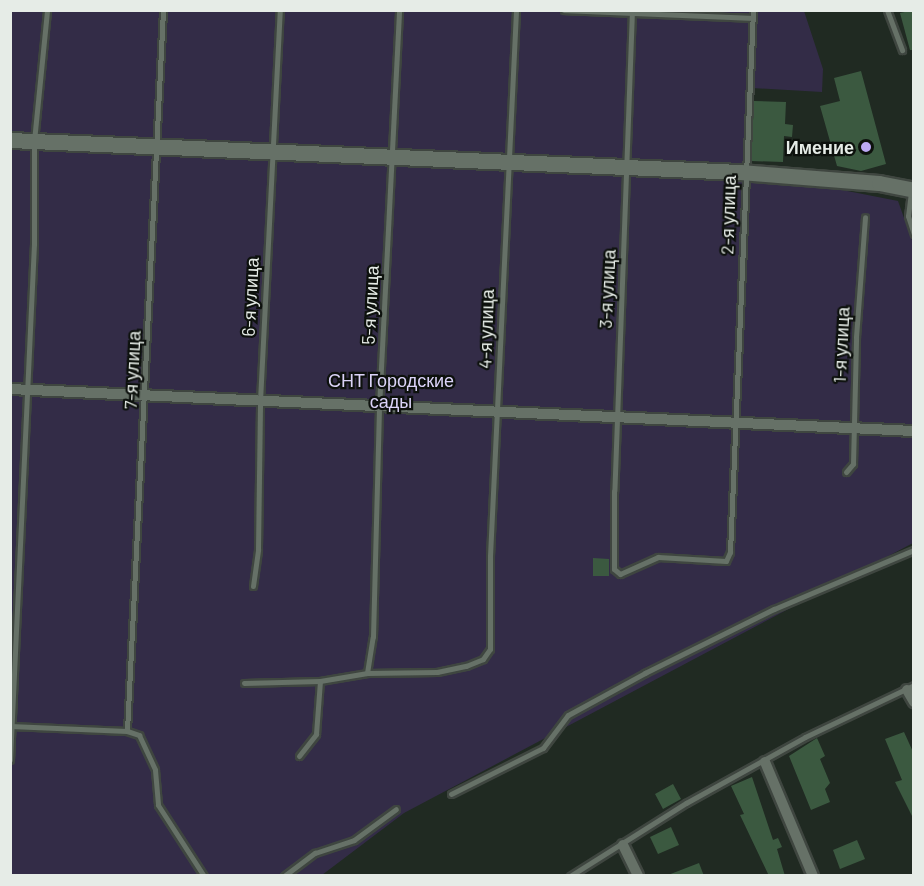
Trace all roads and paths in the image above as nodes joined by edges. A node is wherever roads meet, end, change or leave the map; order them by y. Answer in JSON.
{"nodes":[{"id":1,"x":47,"y":10,"type":"edge"},
{"id":2,"x":163,"y":10,"type":"edge"},
{"id":3,"x":280,"y":10,"type":"edge"},
{"id":4,"x":399,"y":10,"type":"edge"},
{"id":5,"x":516,"y":10,"type":"edge"},
{"id":6,"x":564,"y":10,"type":"edge"},
{"id":7,"x":753,"y":10,"type":"edge"},
{"id":8,"x":887,"y":10,"type":"edge"},
{"id":9,"x":632,"y":12,"type":"edge"},
{"id":10,"x":752,"y":18,"type":"junction"},
{"id":11,"x":902,"y":50,"type":"dead end"},
{"id":12,"x":10,"y":140,"type":"edge"},
{"id":13,"x":34,"y":141,"type":"junction"},
{"id":14,"x":157,"y":147,"type":"junction"},
{"id":15,"x":273,"y":153,"type":"junction"},
{"id":16,"x":392,"y":158,"type":"junction"},
{"id":17,"x":508,"y":163,"type":"junction"},
{"id":18,"x":627,"y":168,"type":"junction"},
{"id":19,"x":742,"y":172,"type":"junction"},
{"id":20,"x":912,"y":190,"type":"edge"},
{"id":21,"x":865,"y":217,"type":"dead end"},
{"id":22,"x":914,"y":234,"type":"edge"},
{"id":23,"x":10,"y":389,"type":"edge"},
{"id":24,"x":27,"y":390,"type":"junction"},
{"id":25,"x":146,"y":396,"type":"junction"},
{"id":26,"x":260,"y":401,"type":"junction"},
{"id":27,"x":379,"y":406,"type":"junction"},
{"id":28,"x":496,"y":411,"type":"junction"},
{"id":29,"x":618,"y":415,"type":"junction"},
{"id":30,"x":734,"y":420,"type":"junction"},
{"id":31,"x":853,"y":427,"type":"junction"},
{"id":32,"x":914,"y":431,"type":"edge"},
{"id":33,"x":846,"y":472,"type":"dead end"},
{"id":34,"x":914,"y":550,"type":"edge"},
{"id":35,"x":614,"y":569,"type":"joint"},
{"id":36,"x":253,"y":586,"type":"dead end"},
{"id":37,"x":367,"y":673,"type":"junction"},
{"id":38,"x":320,"y":681,"type":"junction"},
{"id":39,"x":244,"y":683,"type":"dead end"},
{"id":40,"x":910,"y":688,"type":"edge"},
{"id":41,"x":914,"y":702,"type":"edge"},
{"id":42,"x":11,"y":726,"type":"edge"},
{"id":43,"x":127,"y":731,"type":"junction"},
{"id":44,"x":299,"y":756,"type":"dead end"},
{"id":45,"x":10,"y":760,"type":"edge"},
{"id":46,"x":765,"y":762,"type":"junction"},
{"id":47,"x":451,"y":794,"type":"dead end"},
{"id":48,"x":396,"y":809,"type":"dead end"},
{"id":49,"x":623,"y":845,"type":"junction"},
{"id":50,"x":204,"y":876,"type":"edge"},
{"id":51,"x":284,"y":876,"type":"edge"},
{"id":52,"x":570,"y":876,"type":"edge"},
{"id":53,"x":638,"y":876,"type":"edge"},
{"id":54,"x":813,"y":876,"type":"edge"}],
"edges":[{"from":1,"to":13,"type":"lane"},
{"from":2,"to":14,"type":"lane","name":"7-я улица"},
{"from":3,"to":15,"type":"lane","name":"6-я улица"},
{"from":4,"to":16,"type":"lane","name":"5-я улица"},
{"from":5,"to":17,"type":"lane","name":"4-я улица"},
{"from":6,"to":9,"type":"lane"},
{"from":7,"to":10,"type":"lane","name":"2-я улица"},
{"from":8,"to":11,"type":"lane"},
{"from":9,"to":10,"type":"lane"},
{"from":9,"to":18,"type":"lane","name":"3-я улица"},
{"from":10,"to":19,"type":"lane","name":"2-я улица"},
{"from":12,"to":13,"type":"street"},
{"from":13,"to":14,"type":"street"},
{"from":13,"to":24,"type":"lane"},
{"from":14,"to":15,"type":"street"},
{"from":14,"to":25,"type":"lane","name":"7-я улица"},
{"from":15,"to":16,"type":"street"},
{"from":15,"to":26,"type":"lane","name":"6-я улица"},
{"from":16,"to":17,"type":"street"},
{"from":16,"to":27,"type":"lane","name":"5-я улица"},
{"from":17,"to":18,"type":"street"},
{"from":17,"to":28,"type":"lane","name":"4-я улица"},
{"from":18,"to":19,"type":"street"},
{"from":18,"to":29,"type":"lane","name":"3-я улица"},
{"from":19,"to":20,"type":"street"},
{"from":19,"to":30,"type":"lane","name":"2-я улица"},
{"from":20,"to":22,"type":"lane"},
{"from":21,"to":31,"type":"lane","name":"1-я улица"},
{"from":23,"to":24,"type":"street"},
{"from":24,"to":25,"type":"street"},
{"from":24,"to":42,"type":"lane"},
{"from":25,"to":26,"type":"street"},
{"from":25,"to":43,"type":"lane","name":"7-я улица"},
{"from":26,"to":27,"type":"street"},
{"from":26,"to":36,"type":"lane","name":"6-я улица"},
{"from":27,"to":28,"type":"street"},
{"from":27,"to":37,"type":"lane","name":"5-я улица"},
{"from":28,"to":29,"type":"street"},
{"from":28,"to":37,"type":"lane","name":"4-я улица"},
{"from":29,"to":30,"type":"street"},
{"from":29,"to":35,"type":"lane","name":"3-я улица"},
{"from":30,"to":31,"type":"street"},
{"from":30,"to":35,"type":"lane","name":"2-я улица"},
{"from":31,"to":32,"type":"street"},
{"from":31,"to":33,"type":"lane","name":"1-я улица"},
{"from":34,"to":47,"type":"lane"},
{"from":37,"to":38,"type":"lane"},
{"from":38,"to":39,"type":"lane"},
{"from":38,"to":44,"type":"lane"},
{"from":40,"to":41,"type":"street"},
{"from":40,"to":46,"type":"lane"},
{"from":42,"to":43,"type":"lane"},
{"from":42,"to":45,"type":"lane"},
{"from":43,"to":50,"type":"lane"},
{"from":46,"to":49,"type":"lane"},
{"from":46,"to":54,"type":"street"},
{"from":48,"to":51,"type":"lane"},
{"from":49,"to":52,"type":"lane"},
{"from":49,"to":53,"type":"street"}]}
